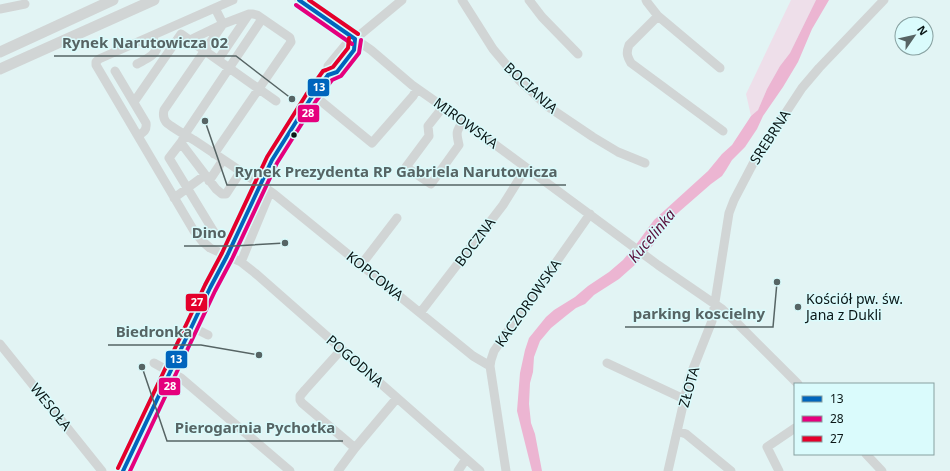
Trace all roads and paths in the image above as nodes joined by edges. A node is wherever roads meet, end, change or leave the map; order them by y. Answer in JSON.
{"nodes":[{"id":1,"x":113,"y":0,"type":"edge"},
{"id":2,"x":154,"y":0,"type":"edge"},
{"id":3,"x":233,"y":0,"type":"edge"},
{"id":4,"x":299,"y":0,"type":"edge"},
{"id":5,"x":402,"y":0,"type":"edge"},
{"id":6,"x":462,"y":0,"type":"edge"},
{"id":7,"x":529,"y":0,"type":"edge"},
{"id":8,"x":646,"y":0,"type":"edge"},
{"id":9,"x":884,"y":0,"type":"edge"},
{"id":10,"x":26,"y":4,"type":"dead end"},
{"id":11,"x":215,"y":8,"type":"junction"},
{"id":12,"x":0,"y":9,"type":"edge"},
{"id":13,"x":249,"y":14,"type":"junction"},
{"id":14,"x":658,"y":16,"type":"junction"},
{"id":15,"x":262,"y":19,"type":"junction"},
{"id":16,"x":222,"y":24,"type":"junction"},
{"id":17,"x":177,"y":25,"type":"junction"},
{"id":18,"x":181,"y":34,"type":"junction"},
{"id":19,"x":152,"y":36,"type":"junction"},
{"id":20,"x":355,"y":39,"type":"junction"},
{"id":21,"x":190,"y":40,"type":"junction"},
{"id":22,"x":205,"y":50,"type":"junction"},
{"id":23,"x":0,"y":52,"type":"edge"},
{"id":24,"x":578,"y":54,"type":"dead end"},
{"id":25,"x":218,"y":60,"type":"junction"},
{"id":26,"x":137,"y":64,"type":"dead end"},
{"id":27,"x":229,"y":68,"type":"junction"},
{"id":28,"x":720,"y":68,"type":"dead end"},
{"id":29,"x":0,"y":69,"type":"edge"},
{"id":30,"x":115,"y":71,"type":"dead end"},
{"id":31,"x":417,"y":88,"type":"junction"},
{"id":32,"x":259,"y":89,"type":"junction"},
{"id":33,"x":312,"y":96,"type":"junction"},
{"id":34,"x":276,"y":101,"type":"dead end"},
{"id":35,"x":134,"y":102,"type":"junction"},
{"id":36,"x":443,"y":107,"type":"junction"},
{"id":37,"x":463,"y":122,"type":"junction"},
{"id":38,"x":723,"y":131,"type":"dead end"},
{"id":39,"x":138,"y":136,"type":"junction"},
{"id":40,"x":183,"y":138,"type":"junction"},
{"id":41,"x":206,"y":148,"type":"junction"},
{"id":42,"x":214,"y":154,"type":"junction"},
{"id":43,"x":223,"y":160,"type":"junction"},
{"id":44,"x":196,"y":162,"type":"junction"},
{"id":45,"x":645,"y":163,"type":"dead end"},
{"id":46,"x":526,"y":168,"type":"junction"},
{"id":47,"x":241,"y":171,"type":"junction"},
{"id":48,"x":207,"y":178,"type":"junction"},
{"id":49,"x":261,"y":185,"type":"junction"},
{"id":50,"x":187,"y":189,"type":"junction"},
{"id":51,"x":270,"y":192,"type":"junction"},
{"id":52,"x":174,"y":198,"type":"junction"},
{"id":53,"x":590,"y":214,"type":"junction"},
{"id":54,"x":397,"y":218,"type":"dead end"},
{"id":55,"x":214,"y":232,"type":"dead end"},
{"id":56,"x":227,"y":256,"type":"junction"},
{"id":57,"x":241,"y":262,"type":"junction"},
{"id":58,"x":361,"y":265,"type":"junction"},
{"id":59,"x":715,"y":305,"type":"junction"},
{"id":60,"x":420,"y":313,"type":"junction"},
{"id":61,"x":192,"y":327,"type":"junction"},
{"id":62,"x":208,"y":335,"type":"dead end"},
{"id":63,"x":0,"y":344,"type":"edge"},
{"id":64,"x":341,"y":350,"type":"junction"},
{"id":65,"x":154,"y":363,"type":"dead end"},
{"id":66,"x":607,"y":363,"type":"dead end"},
{"id":67,"x":490,"y":366,"type":"junction"},
{"id":68,"x":170,"y":372,"type":"junction"},
{"id":69,"x":797,"y":383,"type":"edge"},
{"id":70,"x":397,"y":398,"type":"junction"},
{"id":71,"x":684,"y":400,"type":"junction"},
{"id":72,"x":794,"y":429,"type":"edge"},
{"id":73,"x":677,"y":431,"type":"junction"},
{"id":74,"x":355,"y":448,"type":"junction"},
{"id":75,"x":867,"y":455,"type":"edge"},
{"id":76,"x":466,"y":459,"type":"junction"},
{"id":77,"x":102,"y":471,"type":"edge"},
{"id":78,"x":123,"y":471,"type":"edge"},
{"id":79,"x":290,"y":471,"type":"edge"},
{"id":80,"x":338,"y":471,"type":"edge"},
{"id":81,"x":458,"y":471,"type":"edge"},
{"id":82,"x":480,"y":471,"type":"edge"},
{"id":83,"x":506,"y":471,"type":"edge"},
{"id":84,"x":668,"y":471,"type":"edge"},
{"id":85,"x":732,"y":471,"type":"edge"},
{"id":86,"x":779,"y":471,"type":"edge"},
{"id":87,"x":882,"y":471,"type":"edge"}],
"edges":[{"from":1,"to":23,"type":"main road"},
{"from":2,"to":29,"type":"main road"},
{"from":3,"to":11,"type":"street"},
{"from":4,"to":20,"type":"street","name":"MIROWSKA"},
{"from":5,"to":20,"type":"street"},
{"from":6,"to":45,"type":"street","name":"BOCIANIA"},
{"from":7,"to":24,"type":"street"},
{"from":8,"to":14,"type":"street"},
{"from":9,"to":59,"type":"street","name":"SREBRNA"},
{"from":10,"to":12,"type":"street"},
{"from":11,"to":16,"type":"street"},
{"from":11,"to":17,"type":"street"},
{"from":13,"to":15,"type":"street"},
{"from":13,"to":16,"type":"street"},
{"from":13,"to":25,"type":"street"},
{"from":14,"to":28,"type":"street"},
{"from":14,"to":38,"type":"street"},
{"from":15,"to":27,"type":"street"},
{"from":15,"to":32,"type":"street"},
{"from":16,"to":21,"type":"street"},
{"from":16,"to":22,"type":"street","name":"KOPCOWA"},
{"from":17,"to":18,"type":"street"},
{"from":17,"to":19,"type":"street"},
{"from":18,"to":21,"type":"street"},
{"from":18,"to":35,"type":"street"},
{"from":19,"to":26,"type":"street"},
{"from":19,"to":39,"type":"street","name":"POGODNA"},
{"from":20,"to":31,"type":"street","name":"MIROWSKA"},
{"from":20,"to":33,"type":"street"},
{"from":21,"to":22,"type":"street"},
{"from":22,"to":25,"type":"street"},
{"from":22,"to":40,"type":"street","name":"KOPCOWA"},
{"from":25,"to":27,"type":"street"},
{"from":27,"to":32,"type":"street"},
{"from":27,"to":40,"type":"street"},
{"from":30,"to":35,"type":"street"},
{"from":31,"to":33,"type":"street"},
{"from":31,"to":36,"type":"street","name":"MIROWSKA"},
{"from":32,"to":34,"type":"street"},
{"from":32,"to":42,"type":"street"},
{"from":33,"to":49,"type":"street"},
{"from":35,"to":39,"type":"street"},
{"from":36,"to":37,"type":"street","name":"MIROWSKA"},
{"from":36,"to":37,"type":"street"},
{"from":37,"to":46,"type":"street","name":"MIROWSKA"},
{"from":39,"to":52,"type":"street","name":"POGODNA"},
{"from":40,"to":41,"type":"street","name":"KOPCOWA"},
{"from":40,"to":44,"type":"street"},
{"from":40,"to":50,"type":"street"},
{"from":41,"to":42,"type":"street","name":"KOPCOWA"},
{"from":41,"to":44,"type":"street"},
{"from":42,"to":43,"type":"street","name":"KOPCOWA"},
{"from":43,"to":47,"type":"street","name":"KOPCOWA"},
{"from":43,"to":48,"type":"street"},
{"from":44,"to":48,"type":"street"},
{"from":46,"to":53,"type":"street","name":"MIROWSKA"},
{"from":46,"to":60,"type":"street","name":"BOCZNA"},
{"from":47,"to":48,"type":"street"},
{"from":47,"to":49,"type":"street","name":"KOPCOWA"},
{"from":48,"to":50,"type":"street"},
{"from":49,"to":51,"type":"street","name":"KOPCOWA"},
{"from":49,"to":56,"type":"street"},
{"from":50,"to":52,"type":"street"},
{"from":50,"to":55,"type":"street"},
{"from":51,"to":57,"type":"street"},
{"from":51,"to":58,"type":"street","name":"KOPCOWA"},
{"from":52,"to":56,"type":"street","name":"POGODNA"},
{"from":53,"to":59,"type":"street","name":"MIROWSKA"},
{"from":53,"to":67,"type":"street","name":"KACZOROWSKA"},
{"from":54,"to":58,"type":"street"},
{"from":56,"to":57,"type":"street","name":"POGODNA"},
{"from":56,"to":61,"type":"street"},
{"from":57,"to":64,"type":"street","name":"POGODNA"},
{"from":58,"to":60,"type":"street","name":"KOPCOWA"},
{"from":59,"to":69,"type":"street","name":"MIROWSKA"},
{"from":59,"to":71,"type":"street","name":"ZŁOTA"},
{"from":60,"to":67,"type":"street","name":"KOPCOWA"},
{"from":61,"to":62,"type":"street"},
{"from":61,"to":68,"type":"street"},
{"from":63,"to":77,"type":"street","name":"WESOŁA"},
{"from":64,"to":70,"type":"street","name":"POGODNA"},
{"from":64,"to":74,"type":"street"},
{"from":65,"to":68,"type":"street"},
{"from":66,"to":71,"type":"street"},
{"from":67,"to":83,"type":"street","name":"KACZOROWSKA"},
{"from":68,"to":78,"type":"street"},
{"from":68,"to":79,"type":"street"},
{"from":70,"to":74,"type":"street"},
{"from":70,"to":76,"type":"street","name":"POGODNA"},
{"from":71,"to":73,"type":"street","name":"ZŁOTA"},
{"from":72,"to":86,"type":"street"},
{"from":73,"to":84,"type":"street","name":"ZŁOTA"},
{"from":73,"to":85,"type":"street"},
{"from":74,"to":80,"type":"street"},
{"from":75,"to":87,"type":"street"},
{"from":76,"to":81,"type":"street"},
{"from":76,"to":82,"type":"street","name":"POGODNA"}]}
